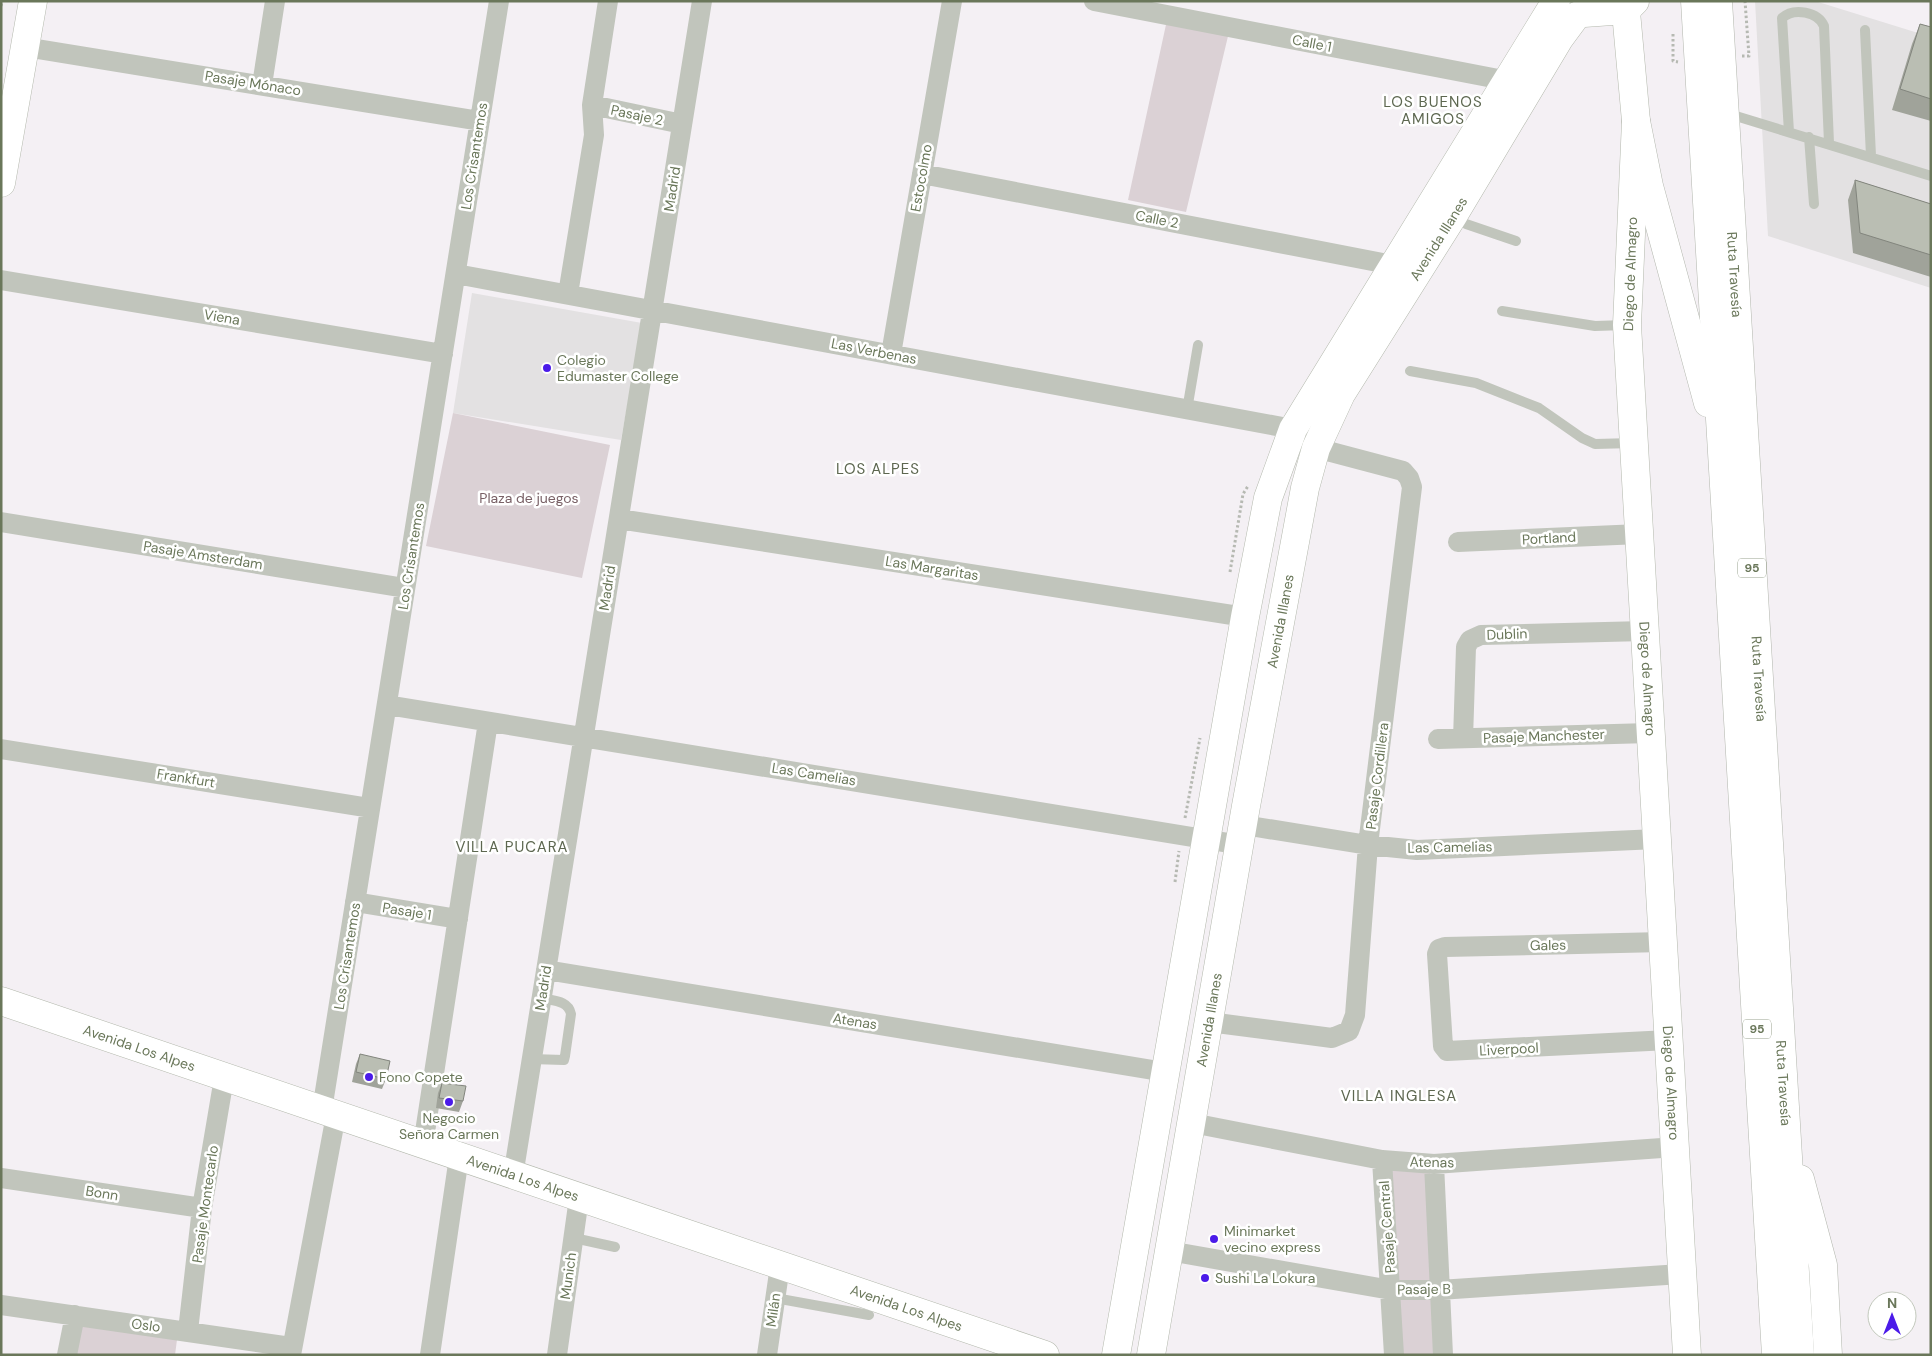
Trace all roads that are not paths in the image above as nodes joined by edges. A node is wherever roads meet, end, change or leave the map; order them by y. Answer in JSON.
{"nodes":[{"id":1,"x":33,"y":1,"type":"edge"},
{"id":2,"x":275,"y":1,"type":"edge"},
{"id":3,"x":499,"y":1,"type":"edge"},
{"id":4,"x":608,"y":1,"type":"edge"},
{"id":5,"x":702,"y":1,"type":"edge"},
{"id":6,"x":952,"y":1,"type":"edge"},
{"id":7,"x":1094,"y":1,"type":"edge"},
{"id":8,"x":1556,"y":1,"type":"edge"},
{"id":9,"x":1695,"y":1,"type":"edge"},
{"id":10,"x":1718,"y":1,"type":"edge"},
{"id":11,"x":1628,"y":4,"type":"edge"},
{"id":12,"x":1865,"y":30,"type":"dead end"},
{"id":13,"x":25,"y":46,"type":"junction"},
{"id":14,"x":1519,"y":83,"type":"junction"},
{"id":15,"x":262,"y":85,"type":"junction"},
{"id":16,"x":592,"y":105,"type":"junction"},
{"id":17,"x":1725,"y":112,"type":"junction"},
{"id":18,"x":480,"y":121,"type":"junction"},
{"id":19,"x":1636,"y":122,"type":"junction"},
{"id":20,"x":682,"y":124,"type":"junction"},
{"id":21,"x":1790,"y":132,"type":"junction"},
{"id":22,"x":1809,"y":137,"type":"junction"},
{"id":23,"x":1830,"y":143,"type":"junction"},
{"id":24,"x":1871,"y":156,"type":"junction"},
{"id":25,"x":922,"y":174,"type":"junction"},
{"id":26,"x":1931,"y":176,"type":"edge"},
{"id":27,"x":1,"y":183,"type":"edge"},
{"id":28,"x":1814,"y":204,"type":"dead end"},
{"id":29,"x":1453,"y":216,"type":"junction"},
{"id":30,"x":1516,"y":241,"type":"dead end"},
{"id":31,"x":1393,"y":265,"type":"junction"},
{"id":32,"x":456,"y":274,"type":"junction"},
{"id":33,"x":1,"y":280,"type":"edge"},
{"id":34,"x":568,"y":294,"type":"junction"},
{"id":35,"x":652,"y":310,"type":"junction"},
{"id":36,"x":1502,"y":311,"type":"dead end"},
{"id":37,"x":1627,"y":325,"type":"junction"},
{"id":38,"x":1198,"y":345,"type":"dead end"},
{"id":39,"x":443,"y":354,"type":"junction"},
{"id":40,"x":891,"y":354,"type":"junction"},
{"id":41,"x":1410,"y":371,"type":"dead end"},
{"id":42,"x":1187,"y":410,"type":"junction"},
{"id":43,"x":1293,"y":429,"type":"junction"},
{"id":44,"x":1634,"y":443,"type":"junction"},
{"id":45,"x":1316,"y":448,"type":"junction"},
{"id":46,"x":1724,"y":475,"type":"junction"},
{"id":47,"x":619,"y":519,"type":"junction"},
{"id":48,"x":1,"y":522,"type":"edge"},
{"id":49,"x":1640,"y":534,"type":"junction"},
{"id":50,"x":1458,"y":542,"type":"dead end"},
{"id":51,"x":406,"y":588,"type":"junction"},
{"id":52,"x":1245,"y":617,"type":"junction"},
{"id":53,"x":1645,"y":630,"type":"junction"},
{"id":54,"x":387,"y":706,"type":"junction"},
{"id":55,"x":488,"y":722,"type":"junction"},
{"id":56,"x":1650,"y":733,"type":"junction"},
{"id":57,"x":583,"y":737,"type":"junction"},
{"id":58,"x":1438,"y":739,"type":"dead end"},
{"id":59,"x":1464,"y":739,"type":"junction"},
{"id":60,"x":1,"y":749,"type":"edge"},
{"id":61,"x":370,"y":808,"type":"junction"},
{"id":62,"x":1243,"y":835,"type":"junction"},
{"id":63,"x":1205,"y":838,"type":"junction"},
{"id":64,"x":1657,"y":839,"type":"junction"},
{"id":65,"x":1368,"y":845,"type":"junction"},
{"id":66,"x":355,"y":902,"type":"junction"},
{"id":67,"x":458,"y":919,"type":"junction"},
{"id":68,"x":1663,"y":942,"type":"junction"},
{"id":69,"x":1437,"y":954,"type":"joint"},
{"id":70,"x":546,"y":970,"type":"junction"},
{"id":71,"x":541,"y":998,"type":"junction"},
{"id":72,"x":1,"y":1001,"type":"edge"},
{"id":73,"x":1209,"y":1022,"type":"junction"},
{"id":74,"x":1669,"y":1040,"type":"junction"},
{"id":75,"x":531,"y":1060,"type":"junction"},
{"id":76,"x":1165,"y":1072,"type":"junction"},
{"id":77,"x":224,"y":1078,"type":"junction"},
{"id":78,"x":329,"y":1113,"type":"junction"},
{"id":79,"x":1192,"y":1123,"type":"junction"},
{"id":80,"x":1786,"y":1134,"type":"junction"},
{"id":81,"x":423,"y":1145,"type":"junction"},
{"id":82,"x":1676,"y":1147,"type":"junction"},
{"id":83,"x":459,"y":1157,"type":"junction"},
{"id":84,"x":1382,"y":1160,"type":"junction"},
{"id":85,"x":1434,"y":1164,"type":"junction"},
{"id":86,"x":513,"y":1176,"type":"junction"},
{"id":87,"x":1,"y":1178,"type":"edge"},
{"id":88,"x":579,"y":1198,"type":"junction"},
{"id":89,"x":202,"y":1208,"type":"junction"},
{"id":90,"x":574,"y":1238,"type":"junction"},
{"id":91,"x":615,"y":1248,"type":"dead end"},
{"id":92,"x":1169,"y":1251,"type":"junction"},
{"id":93,"x":780,"y":1266,"type":"junction"},
{"id":94,"x":1681,"y":1274,"type":"junction"},
{"id":95,"x":1391,"y":1290,"type":"junction"},
{"id":96,"x":1439,"y":1290,"type":"junction"},
{"id":97,"x":775,"y":1298,"type":"junction"},
{"id":98,"x":1,"y":1304,"type":"edge"},
{"id":99,"x":75,"y":1315,"type":"junction"},
{"id":100,"x":869,"y":1315,"type":"dead end"},
{"id":101,"x":188,"y":1331,"type":"junction"},
{"id":102,"x":291,"y":1351,"type":"edge"},
{"id":103,"x":68,"y":1355,"type":"edge"},
{"id":104,"x":430,"y":1355,"type":"edge"},
{"id":105,"x":557,"y":1355,"type":"edge"},
{"id":106,"x":767,"y":1355,"type":"edge"},
{"id":107,"x":1045,"y":1355,"type":"edge"},
{"id":108,"x":1116,"y":1355,"type":"edge"},
{"id":109,"x":1151,"y":1355,"type":"edge"},
{"id":110,"x":1394,"y":1355,"type":"edge"},
{"id":111,"x":1443,"y":1355,"type":"edge"},
{"id":112,"x":1687,"y":1355,"type":"edge"},
{"id":113,"x":1776,"y":1355,"type":"edge"},
{"id":114,"x":1800,"y":1355,"type":"edge"},
{"id":115,"x":1828,"y":1355,"type":"edge"}],
"edges":[{"from":1,"to":13,"type":"main road"},
{"from":2,"to":15,"type":"street"},
{"from":3,"to":18,"type":"street","name":"Los Crisantemos"},
{"from":4,"to":16,"type":"street"},
{"from":5,"to":20,"type":"street","name":"Madrid"},
{"from":6,"to":25,"type":"street","name":"Estocolmo"},
{"from":7,"to":14,"type":"street","name":"Calle 1"},
{"from":8,"to":14,"type":"main road","name":"Avenida Illanes"},
{"from":9,"to":46,"type":"main road","name":"Ruta Travesía","number":"95"},
{"from":10,"to":17,"type":"main road","name":"Ruta Travesía","number":"95"},
{"from":11,"to":14,"type":"main road","name":"Avenida Illanes"},
{"from":11,"to":19,"type":"main road","name":"Diego de Almagro"},
{"from":12,"to":24,"type":"lane"},
{"from":13,"to":15,"type":"street","name":"Pasaje Mónaco"},
{"from":13,"to":27,"type":"main road"},
{"from":14,"to":29,"type":"main road","name":"Avenida Illanes"},
{"from":14,"to":31,"type":"main road","name":"Avenida Illanes"},
{"from":15,"to":18,"type":"street","name":"Pasaje Mónaco"},
{"from":16,"to":20,"type":"street","name":"Pasaje 2"},
{"from":16,"to":34,"type":"street"},
{"from":17,"to":21,"type":"lane"},
{"from":17,"to":80,"type":"main road","name":"Ruta Travesía","number":"95"},
{"from":18,"to":32,"type":"street","name":"Los Crisantemos"},
{"from":19,"to":37,"type":"main road","name":"Diego de Almagro"},
{"from":19,"to":46,"type":"main road"},
{"from":20,"to":35,"type":"street","name":"Madrid"},
{"from":21,"to":22,"type":"lane"},
{"from":21,"to":23,"type":"lane"},
{"from":22,"to":23,"type":"lane"},
{"from":22,"to":28,"type":"lane"},
{"from":23,"to":24,"type":"lane"},
{"from":24,"to":26,"type":"lane"},
{"from":25,"to":31,"type":"street","name":"Calle 2"},
{"from":25,"to":40,"type":"street","name":"Estocolmo"},
{"from":29,"to":30,"type":"lane"},
{"from":29,"to":45,"type":"main road","name":"Avenida Illanes"},
{"from":31,"to":43,"type":"main road","name":"Avenida Illanes"},
{"from":32,"to":34,"type":"street","name":"Las Verbenas"},
{"from":32,"to":39,"type":"street","name":"Los Crisantemos"},
{"from":33,"to":39,"type":"street","name":"Viena"},
{"from":34,"to":35,"type":"street","name":"Las Verbenas"},
{"from":35,"to":40,"type":"street","name":"Las Verbenas"},
{"from":35,"to":47,"type":"street","name":"Madrid"},
{"from":36,"to":37,"type":"lane"},
{"from":37,"to":44,"type":"main road","name":"Diego de Almagro"},
{"from":38,"to":42,"type":"lane"},
{"from":39,"to":51,"type":"street","name":"Los Crisantemos"},
{"from":40,"to":42,"type":"street","name":"Las Verbenas"},
{"from":41,"to":44,"type":"lane"},
{"from":42,"to":43,"type":"street","name":"Las Verbenas"},
{"from":43,"to":52,"type":"main road","name":"Avenida Illanes"},
{"from":44,"to":49,"type":"main road","name":"Diego de Almagro"},
{"from":45,"to":62,"type":"main road","name":"Avenida Illanes"},
{"from":45,"to":65,"type":"street","name":"Pasaje Cordillera"},
{"from":46,"to":113,"type":"main road","name":"Ruta Travesía","number":"95"},
{"from":47,"to":52,"type":"street","name":"Las Margaritas"},
{"from":47,"to":57,"type":"street","name":"Madrid"},
{"from":48,"to":51,"type":"street","name":"Pasaje Amsterdam"},
{"from":49,"to":50,"type":"street","name":"Portland"},
{"from":49,"to":53,"type":"main road","name":"Diego de Almagro"},
{"from":51,"to":54,"type":"street","name":"Los Crisantemos"},
{"from":52,"to":63,"type":"main road","name":"Avenida Illanes"},
{"from":53,"to":56,"type":"main road","name":"Diego de Almagro"},
{"from":53,"to":59,"type":"street","name":"Dublin"},
{"from":54,"to":55,"type":"street","name":"Las Camelias"},
{"from":54,"to":61,"type":"street","name":"Los Crisantemos"},
{"from":55,"to":57,"type":"street","name":"Las Camelias"},
{"from":55,"to":67,"type":"street"},
{"from":56,"to":59,"type":"street","name":"Pasaje Manchester"},
{"from":56,"to":64,"type":"main road","name":"Diego de Almagro"},
{"from":57,"to":63,"type":"street","name":"Las Camelias"},
{"from":57,"to":70,"type":"street","name":"Madrid"},
{"from":58,"to":59,"type":"street","name":"Pasaje Manchester"},
{"from":60,"to":61,"type":"street","name":"Frankfurt"},
{"from":61,"to":66,"type":"street","name":"Los Crisantemos"},
{"from":62,"to":63,"type":"street","name":"Las Camelias"},
{"from":62,"to":65,"type":"street","name":"Las Camelias"},
{"from":62,"to":73,"type":"main road","name":"Avenida Illanes"},
{"from":63,"to":76,"type":"main road","name":"Avenida Illanes"},
{"from":64,"to":65,"type":"street","name":"Las Camelias"},
{"from":64,"to":68,"type":"main road","name":"Diego de Almagro"},
{"from":65,"to":73,"type":"street","name":"Pasaje Cordillera"},
{"from":66,"to":67,"type":"street","name":"Pasaje 1"},
{"from":66,"to":78,"type":"street","name":"Los Crisantemos"},
{"from":67,"to":81,"type":"street"},
{"from":68,"to":69,"type":"street","name":"Gales"},
{"from":68,"to":74,"type":"main road","name":"Diego de Almagro"},
{"from":69,"to":74,"type":"street","name":"Liverpool"},
{"from":70,"to":71,"type":"street","name":"Madrid"},
{"from":70,"to":76,"type":"street","name":"Atenas"},
{"from":71,"to":75,"type":"street","name":"Madrid"},
{"from":71,"to":75,"type":"lane"},
{"from":72,"to":77,"type":"main road","name":"Avenida Los Alpes"},
{"from":73,"to":79,"type":"main road","name":"Avenida Illanes"},
{"from":74,"to":82,"type":"main road","name":"Diego de Almagro"},
{"from":75,"to":86,"type":"street","name":"Madrid"},
{"from":76,"to":108,"type":"main road","name":"Avenida Illanes"},
{"from":77,"to":78,"type":"main road","name":"Avenida Los Alpes"},
{"from":77,"to":89,"type":"street","name":"Pasaje Montecarlo"},
{"from":78,"to":81,"type":"main road","name":"Avenida Los Alpes"},
{"from":78,"to":102,"type":"street","name":"Los Crisantemos"},
{"from":79,"to":84,"type":"street","name":"Atenas"},
{"from":79,"to":92,"type":"main road","name":"Avenida Illanes"},
{"from":80,"to":114,"type":"main road","name":"Ruta Travesía","number":"95"},
{"from":80,"to":115,"type":"main road"},
{"from":81,"to":83,"type":"main road","name":"Avenida Los Alpes"},
{"from":82,"to":85,"type":"street","name":"Atenas"},
{"from":82,"to":94,"type":"main road","name":"Diego de Almagro"},
{"from":83,"to":86,"type":"main road","name":"Avenida Los Alpes"},
{"from":83,"to":104,"type":"street"},
{"from":84,"to":85,"type":"street","name":"Atenas"},
{"from":84,"to":95,"type":"street","name":"Pasaje Central"},
{"from":85,"to":96,"type":"street"},
{"from":86,"to":88,"type":"main road","name":"Avenida Los Alpes"},
{"from":87,"to":89,"type":"street","name":"Bonn"},
{"from":88,"to":90,"type":"street","name":"Munich"},
{"from":88,"to":93,"type":"main road","name":"Avenida Los Alpes"},
{"from":89,"to":101,"type":"street","name":"Pasaje Montecarlo"},
{"from":90,"to":91,"type":"lane"},
{"from":90,"to":105,"type":"street","name":"Munich"},
{"from":92,"to":95,"type":"street","name":"Pasaje B"},
{"from":92,"to":109,"type":"main road","name":"Avenida Illanes"},
{"from":93,"to":97,"type":"street","name":"Milán"},
{"from":93,"to":107,"type":"main road","name":"Avenida Los Alpes"},
{"from":94,"to":96,"type":"street","name":"Pasaje B"},
{"from":94,"to":112,"type":"main road","name":"Diego de Almagro"},
{"from":95,"to":96,"type":"street","name":"Pasaje B"},
{"from":95,"to":110,"type":"street","name":"Pasaje Central"},
{"from":96,"to":111,"type":"street"},
{"from":97,"to":100,"type":"lane"},
{"from":97,"to":106,"type":"street","name":"Milán"},
{"from":98,"to":99,"type":"street","name":"Oslo"},
{"from":99,"to":101,"type":"street","name":"Oslo"},
{"from":99,"to":103,"type":"street"},
{"from":101,"to":102,"type":"street","name":"Oslo"}]}
